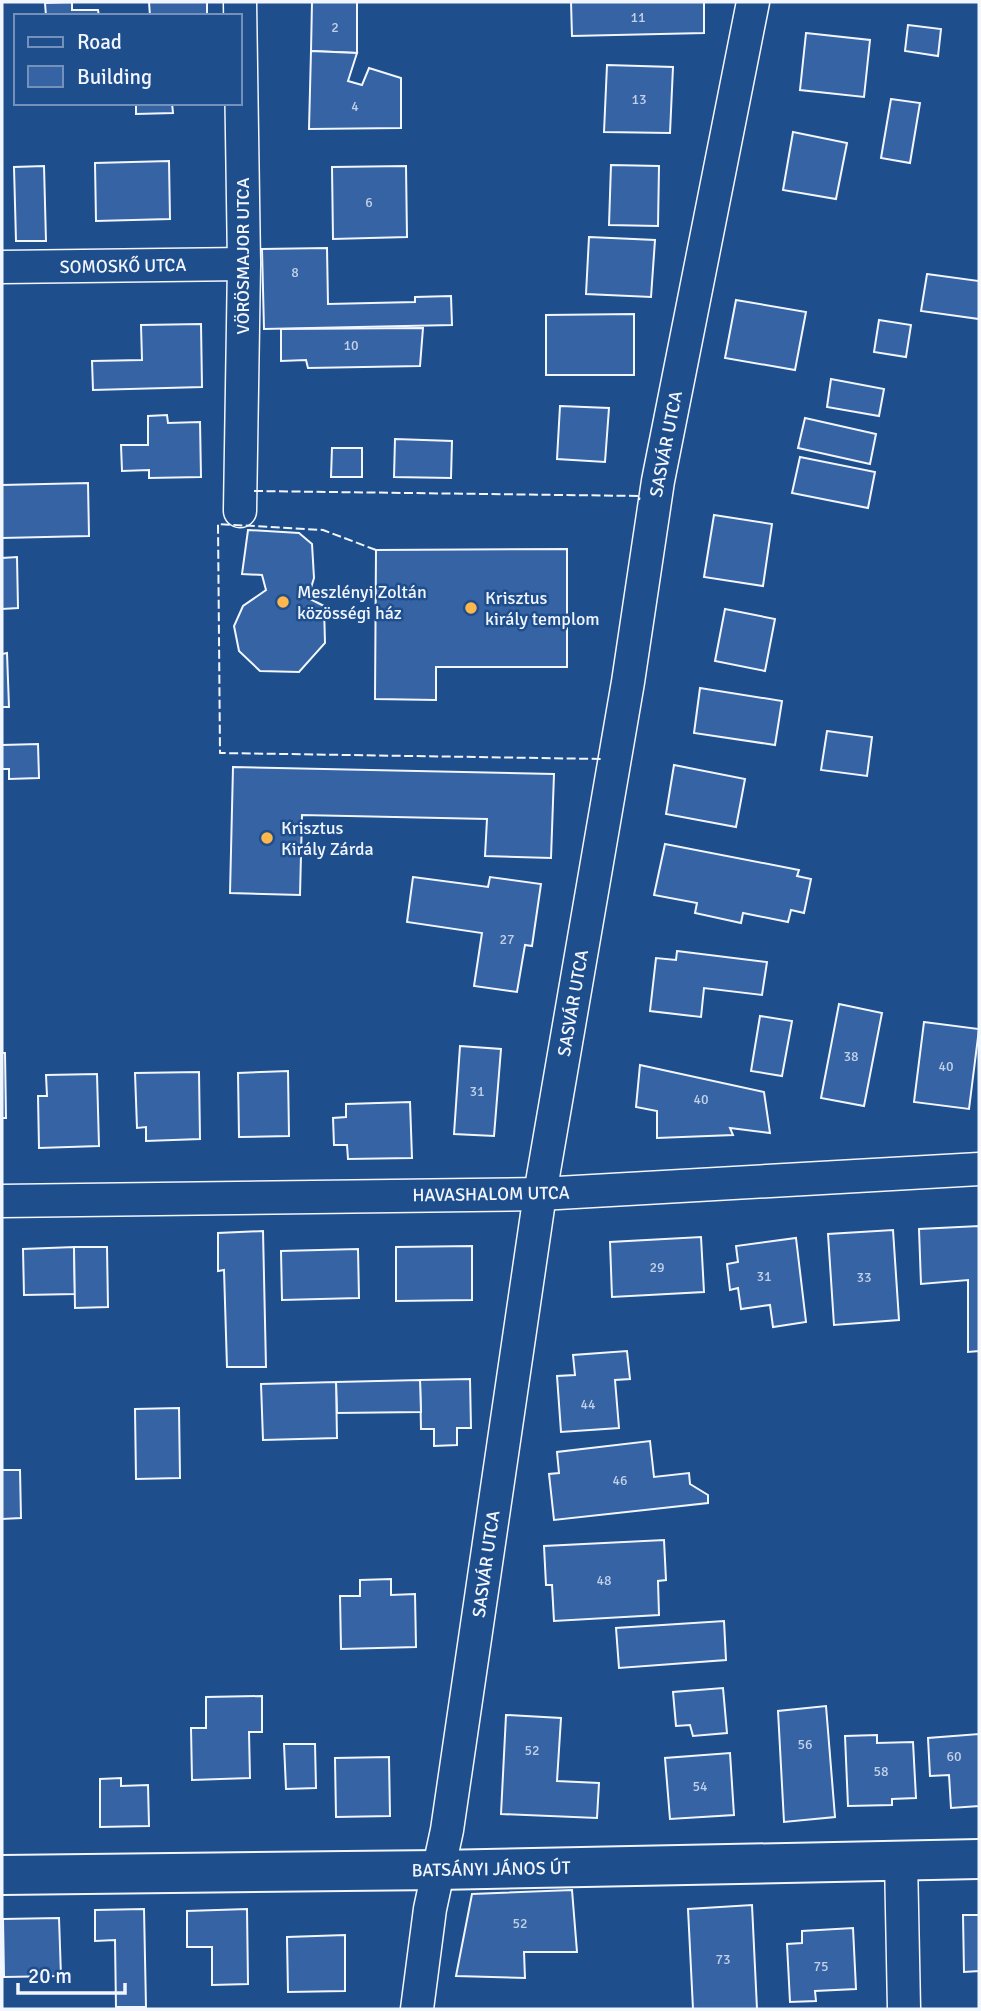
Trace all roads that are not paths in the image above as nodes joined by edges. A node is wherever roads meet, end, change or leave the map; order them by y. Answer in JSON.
{"nodes":[{"id":1,"x":753,"y":2,"type":"edge"},
{"id":2,"x":242,"y":105,"type":"edge"},
{"id":3,"x":244,"y":264,"type":"junction"},
{"id":4,"x":2,"y":267,"type":"edge"},
{"id":5,"x":240,"y":511,"type":"dead end"},
{"id":6,"x":979,"y":1169,"type":"edge"},
{"id":7,"x":540,"y":1194,"type":"junction"},
{"id":8,"x":2,"y":1201,"type":"edge"},
{"id":9,"x":901,"y":1859,"type":"junction"},
{"id":10,"x":979,"y":1859,"type":"edge"},
{"id":11,"x":438,"y":1870,"type":"junction"},
{"id":12,"x":2,"y":1875,"type":"edge"},
{"id":13,"x":416,"y":2009,"type":"edge"},
{"id":14,"x":904,"y":2009,"type":"edge"}],
"edges":[{"from":1,"to":7,"type":"street","name":"SASVÁR UTCA"},
{"from":2,"to":3,"type":"street","name":"VÖRÖSMAJOR UTCA"},
{"from":3,"to":4,"type":"street","name":"SOMOSKŐ UTCA"},
{"from":3,"to":5,"type":"street","name":"VÖRÖSMAJOR UTCA"},
{"from":6,"to":7,"type":"street","name":"HAVASHALOM UTCA"},
{"from":7,"to":8,"type":"street","name":"HAVASHALOM UTCA"},
{"from":7,"to":11,"type":"street","name":"SASVÁR UTCA"},
{"from":9,"to":10,"type":"street","name":"BATSÁNYI JÁNOS ÚT"},
{"from":9,"to":11,"type":"street","name":"BATSÁNYI JÁNOS ÚT"},
{"from":9,"to":14,"type":"street"},
{"from":11,"to":12,"type":"street","name":"BATSÁNYI JÁNOS ÚT"},
{"from":11,"to":13,"type":"street","name":"SASVÁR UTCA"}]}
